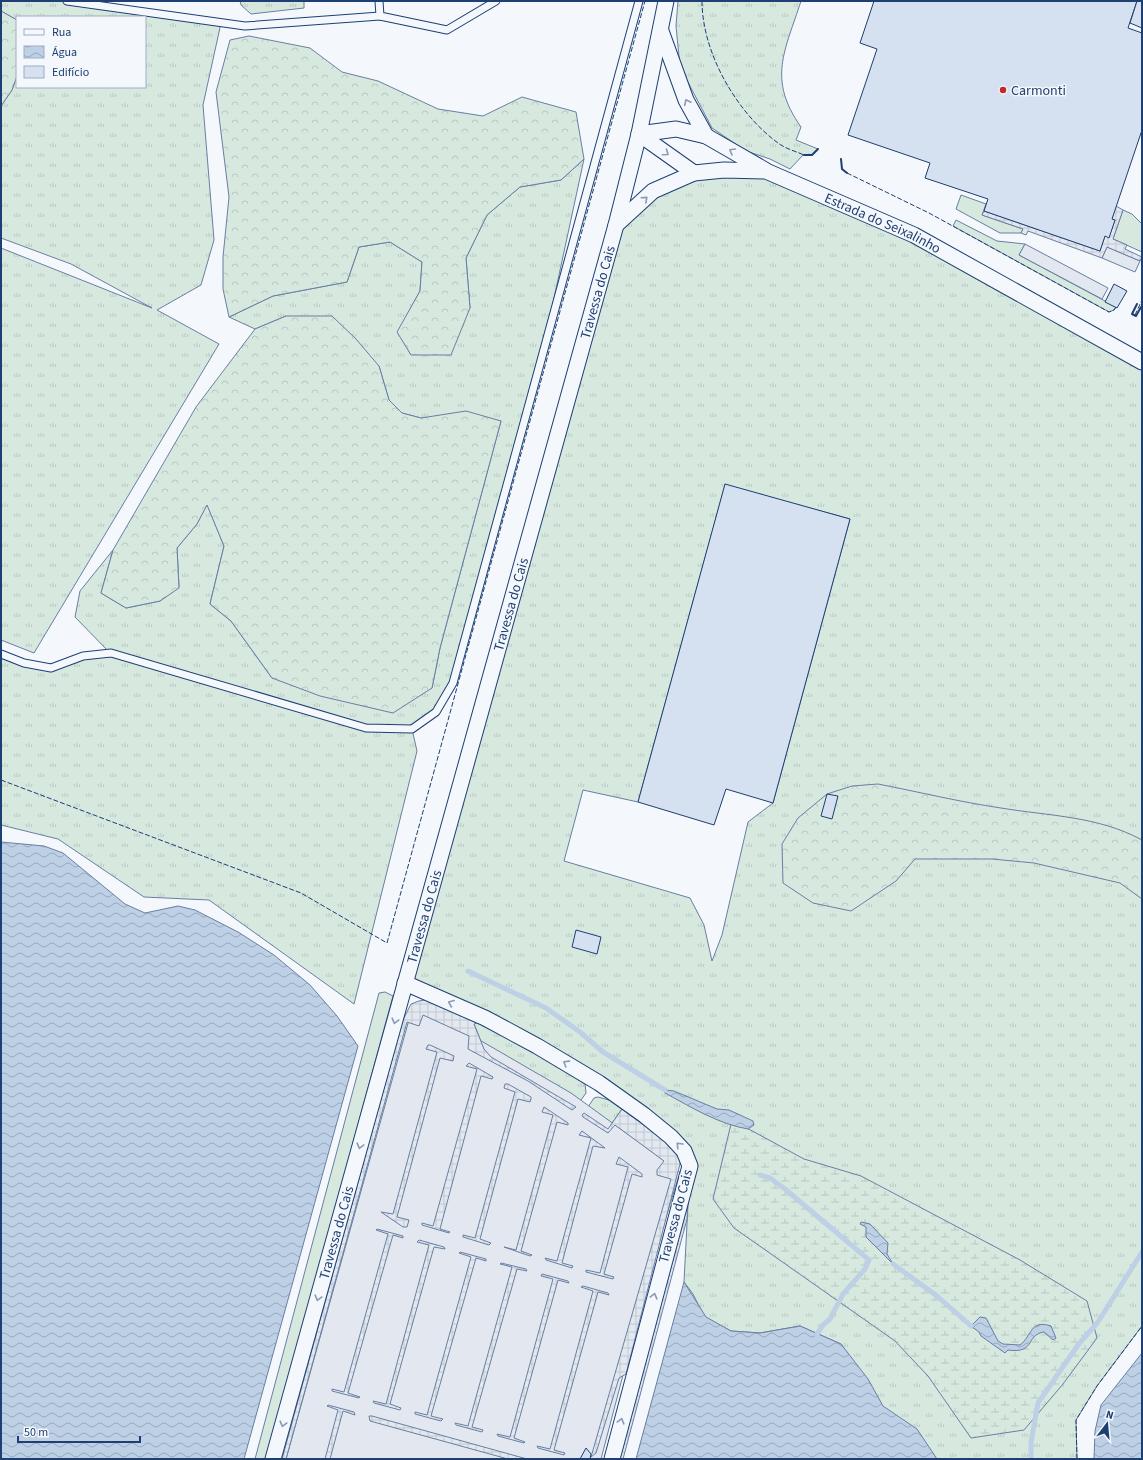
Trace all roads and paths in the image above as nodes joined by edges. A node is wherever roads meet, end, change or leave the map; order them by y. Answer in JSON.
{"nodes":[{"id":1,"x":67,"y":1,"type":"edge"},
{"id":2,"x":379,"y":1,"type":"edge"},
{"id":3,"x":496,"y":1,"type":"edge"},
{"id":4,"x":639,"y":1,"type":"edge"},
{"id":5,"x":666,"y":1,"type":"edge"},
{"id":6,"x":380,"y":16,"type":"junction"},
{"id":7,"x":661,"y":30,"type":"junction"},
{"id":8,"x":639,"y":134,"type":"junction"},
{"id":9,"x":706,"y":136,"type":"junction"},
{"id":10,"x":766,"y":171,"type":"junction"},
{"id":11,"x":694,"y":173,"type":"junction"},
{"id":12,"x":616,"y":225,"type":"junction"},
{"id":13,"x":1142,"y":362,"type":"edge"},
{"id":14,"x":1,"y":654,"type":"edge"},
{"id":15,"x":405,"y":983,"type":"junction"},
{"id":16,"x":274,"y":1459,"type":"edge"},
{"id":17,"x":612,"y":1459,"type":"edge"}],
"edges":[{"from":1,"to":6,"type":"lane"},
{"from":2,"to":6,"type":"lane"},
{"from":3,"to":6,"type":"lane"},
{"from":4,"to":14,"type":"lane"},
{"from":5,"to":7,"type":"street","name":"Travessa do Cais"},
{"from":7,"to":8,"type":"street","name":"Travessa do Cais"},
{"from":9,"to":7,"type":"street","one_way":true},
{"from":8,"to":9,"type":"street"},
{"from":8,"to":11,"type":"street","one_way":true},
{"from":8,"to":12,"type":"street","name":"Travessa do Cais"},
{"from":10,"to":9,"type":"street","one_way":true},
{"from":10,"to":11,"type":"street","name":"Estrada do Seixalinho"},
{"from":10,"to":13,"type":"street","name":"Estrada do Seixalinho"},
{"from":12,"to":11,"type":"street","name":"Estrada do Seixalinho","one_way":true},
{"from":12,"to":15,"type":"street","name":"Travessa do Cais"},
{"from":15,"to":16,"type":"street","name":"Travessa do Cais","one_way":true},
{"from":17,"to":15,"type":"street","name":"Travessa do Cais","one_way":true}]}
